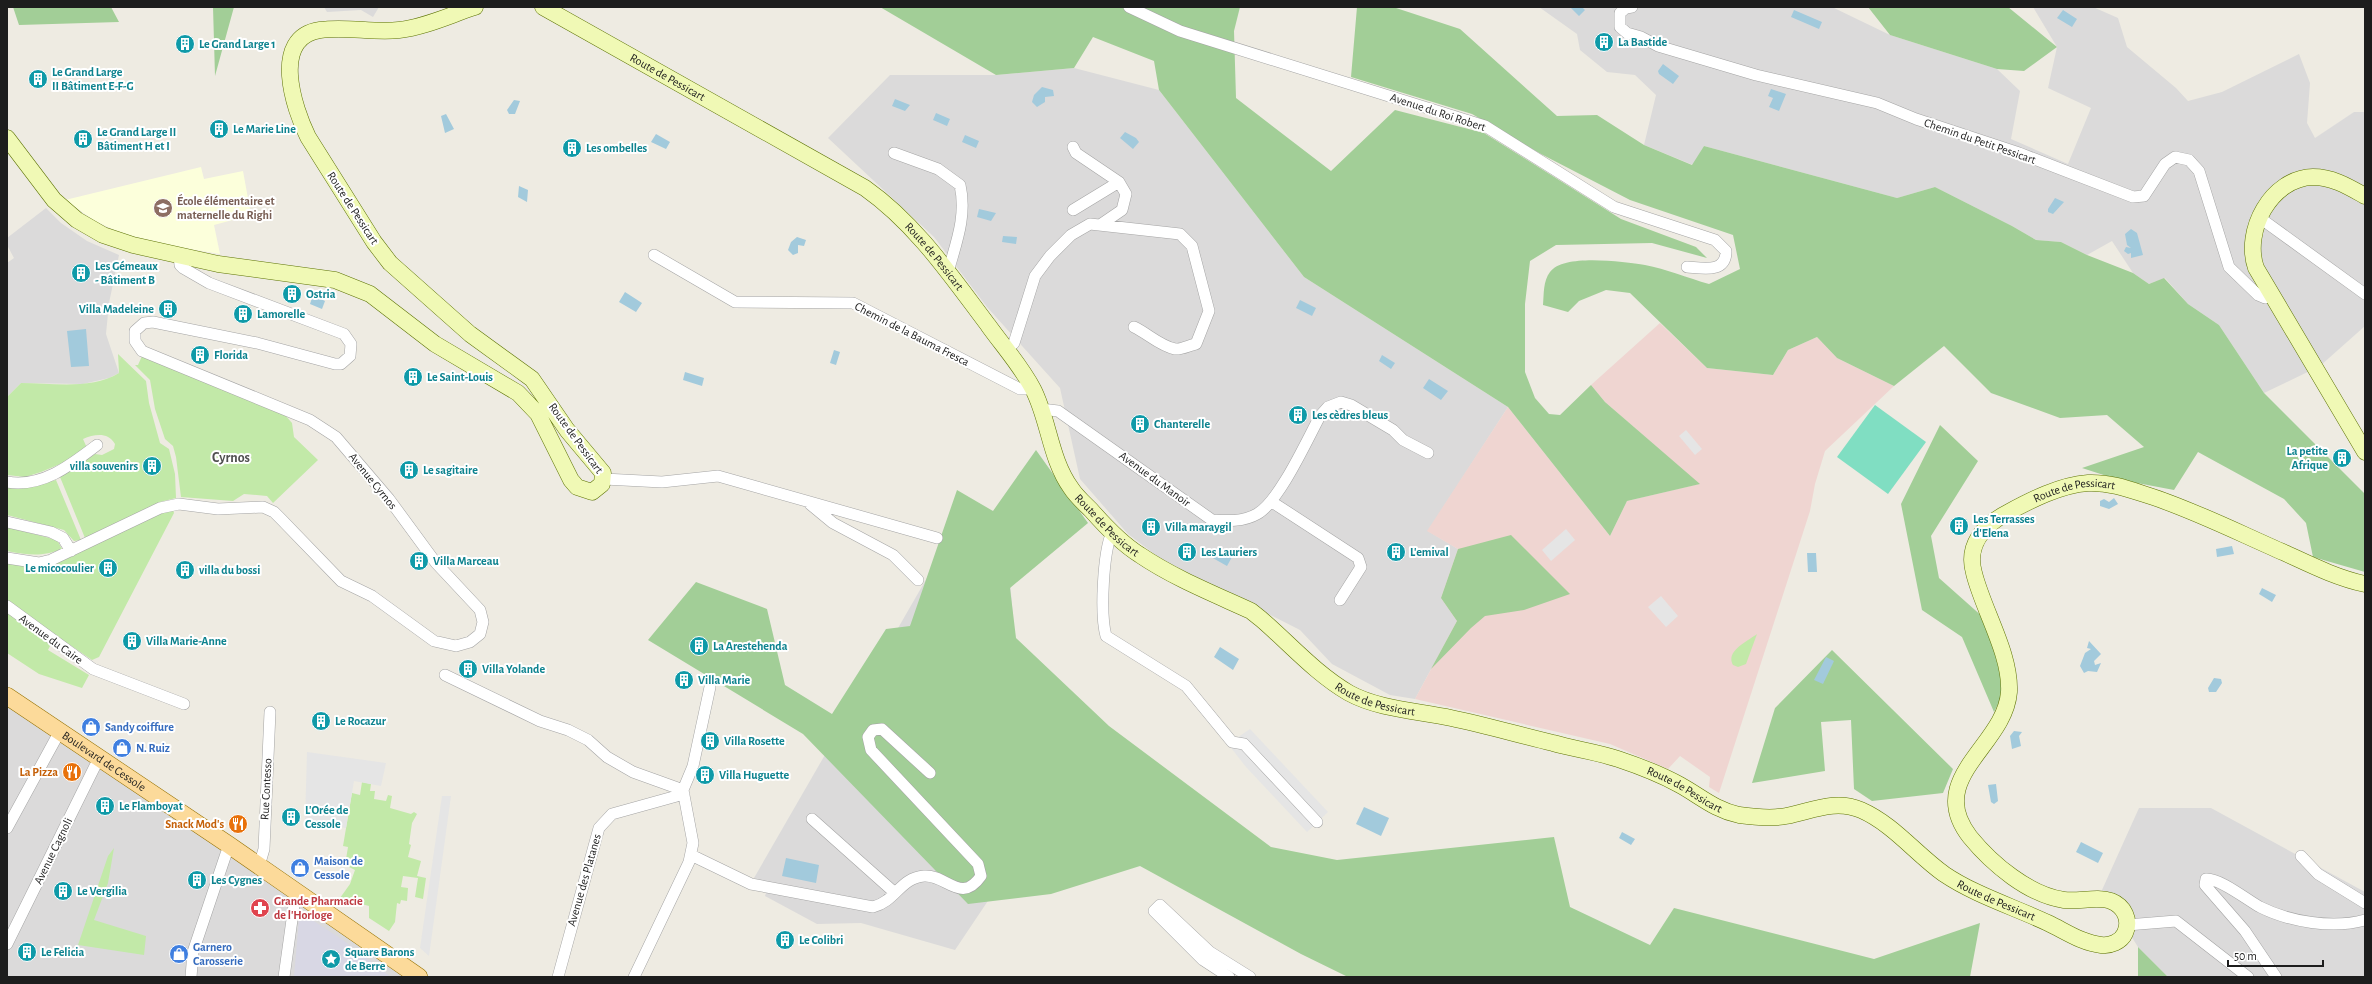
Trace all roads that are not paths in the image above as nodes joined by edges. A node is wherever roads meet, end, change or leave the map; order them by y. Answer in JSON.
{"nodes":[{"id":1,"x":475,"y":7,"type":"edge"},
{"id":2,"x":543,"y":7,"type":"edge"},
{"id":3,"x":1129,"y":7,"type":"edge"},
{"id":4,"x":1632,"y":7,"type":"edge"},
{"id":5,"x":7,"y":138,"type":"edge"},
{"id":6,"x":1073,"y":147,"type":"dead end"},
{"id":7,"x":894,"y":153,"type":"dead end"},
{"id":8,"x":1118,"y":182,"type":"junction"},
{"id":9,"x":2365,"y":196,"type":"edge"},
{"id":10,"x":1073,"y":210,"type":"dead end"},
{"id":11,"x":2260,"y":218,"type":"junction"},
{"id":12,"x":1100,"y":225,"type":"junction"},
{"id":13,"x":654,"y":255,"type":"dead end"},
{"id":14,"x":179,"y":256,"type":"junction"},
{"id":15,"x":1687,"y":267,"type":"dead end"},
{"id":16,"x":948,"y":272,"type":"junction"},
{"id":17,"x":2365,"y":294,"type":"edge"},
{"id":18,"x":2271,"y":296,"type":"junction"},
{"id":19,"x":1134,"y":327,"type":"dead end"},
{"id":20,"x":1006,"y":350,"type":"junction"},
{"id":21,"x":1033,"y":390,"type":"junction"},
{"id":22,"x":1041,"y":409,"type":"junction"},
{"id":23,"x":97,"y":445,"type":"dead end"},
{"id":24,"x":2365,"y":452,"type":"edge"},
{"id":25,"x":1428,"y":453,"type":"dead end"},
{"id":26,"x":604,"y":479,"type":"junction"},
{"id":27,"x":7,"y":482,"type":"edge"},
{"id":28,"x":807,"y":502,"type":"junction"},
{"id":29,"x":1272,"y":502,"type":"junction"},
{"id":30,"x":7,"y":522,"type":"edge"},
{"id":31,"x":1112,"y":532,"type":"junction"},
{"id":32,"x":937,"y":538,"type":"dead end"},
{"id":33,"x":71,"y":551,"type":"junction"},
{"id":34,"x":7,"y":558,"type":"edge"},
{"id":35,"x":918,"y":580,"type":"dead end"},
{"id":36,"x":2365,"y":584,"type":"edge"},
{"id":37,"x":1340,"y":600,"type":"dead end"},
{"id":38,"x":7,"y":606,"type":"edge"},
{"id":39,"x":445,"y":675,"type":"dead end"},
{"id":40,"x":710,"y":687,"type":"dead end"},
{"id":41,"x":7,"y":697,"type":"edge"},
{"id":42,"x":184,"y":704,"type":"dead end"},
{"id":43,"x":270,"y":712,"type":"dead end"},
{"id":44,"x":60,"y":731,"type":"junction"},
{"id":45,"x":99,"y":758,"type":"junction"},
{"id":46,"x":930,"y":773,"type":"dead end"},
{"id":47,"x":684,"y":792,"type":"junction"},
{"id":48,"x":812,"y":819,"type":"dead end"},
{"id":49,"x":1317,"y":822,"type":"dead end"},
{"id":50,"x":7,"y":828,"type":"edge"},
{"id":51,"x":229,"y":845,"type":"junction"},
{"id":52,"x":691,"y":855,"type":"junction"},
{"id":53,"x":2300,"y":856,"type":"dead end"},
{"id":54,"x":259,"y":866,"type":"junction"},
{"id":55,"x":296,"y":891,"type":"junction"},
{"id":56,"x":895,"y":893,"type":"junction"},
{"id":57,"x":2365,"y":904,"type":"edge"},
{"id":58,"x":2365,"y":920,"type":"edge"},
{"id":59,"x":2127,"y":925,"type":"junction"},
{"id":60,"x":7,"y":944,"type":"edge"},
{"id":61,"x":191,"y":977,"type":"edge"},
{"id":62,"x":284,"y":977,"type":"edge"},
{"id":63,"x":419,"y":977,"type":"edge"},
{"id":64,"x":558,"y":977,"type":"edge"},
{"id":65,"x":634,"y":977,"type":"edge"},
{"id":66,"x":1229,"y":977,"type":"edge"},
{"id":67,"x":1250,"y":977,"type":"edge"},
{"id":68,"x":2248,"y":977,"type":"edge"},
{"id":69,"x":2276,"y":977,"type":"edge"}],
"edges":[{"from":1,"to":26,"type":"street","name":"Route de Pessicart"},
{"from":2,"to":16,"type":"street","name":"Route de Pessicart"},
{"from":3,"to":15,"type":"street","name":"Avenue du Roi Robert"},
{"from":4,"to":18,"type":"street","name":"Chemin du Petit Pessicart"},
{"from":5,"to":14,"type":"street","name":"Route de Pessicart"},
{"from":6,"to":8,"type":"street"},
{"from":7,"to":16,"type":"street"},
{"from":8,"to":10,"type":"street"},
{"from":8,"to":12,"type":"street"},
{"from":9,"to":11,"type":"street"},
{"from":11,"to":17,"type":"street"},
{"from":11,"to":18,"type":"street"},
{"from":12,"to":19,"type":"street"},
{"from":12,"to":20,"type":"street"},
{"from":13,"to":21,"type":"street","name":"Chemin de la Bauma Fresca"},
{"from":14,"to":26,"type":"street","name":"Route de Pessicart"},
{"from":14,"to":33,"type":"street","name":"Avenue Cyrnos"},
{"from":16,"to":20,"type":"street","name":"Route de Pessicart"},
{"from":18,"to":24,"type":"street"},
{"from":20,"to":21,"type":"street","name":"Route de Pessicart"},
{"from":21,"to":22,"type":"street","name":"Route de Pessicart"},
{"from":22,"to":29,"type":"street","name":"Avenue du Manoir"},
{"from":22,"to":31,"type":"street","name":"Route de Pessicart"},
{"from":23,"to":27,"type":"street"},
{"from":25,"to":29,"type":"street","name":"Avenue du Manoir"},
{"from":26,"to":28,"type":"street"},
{"from":28,"to":32,"type":"street"},
{"from":28,"to":35,"type":"street"},
{"from":29,"to":37,"type":"street"},
{"from":30,"to":33,"type":"street"},
{"from":31,"to":49,"type":"street"},
{"from":31,"to":59,"type":"street","name":"Route de Pessicart"},
{"from":33,"to":34,"type":"street","name":"Avenue Cyrnos"},
{"from":36,"to":59,"type":"street","name":"Route de Pessicart"},
{"from":38,"to":42,"type":"street","name":"Avenue du Caire"},
{"from":39,"to":47,"type":"street"},
{"from":40,"to":47,"type":"street"},
{"from":41,"to":44,"type":"main road","name":"Boulevard de Cessole"},
{"from":43,"to":54,"type":"street","name":"Rue Contesso"},
{"from":44,"to":45,"type":"main road","name":"Boulevard de Cessole"},
{"from":44,"to":50,"type":"street"},
{"from":45,"to":51,"type":"main road","name":"Boulevard de Cessole"},
{"from":45,"to":60,"type":"street","name":"Avenue Cagnoli"},
{"from":46,"to":56,"type":"street"},
{"from":47,"to":52,"type":"street"},
{"from":47,"to":64,"type":"street","name":"Avenue des Platanes"},
{"from":48,"to":56,"type":"street"},
{"from":51,"to":54,"type":"main road","name":"Boulevard de Cessole"},
{"from":51,"to":61,"type":"street"},
{"from":52,"to":56,"type":"street"},
{"from":52,"to":65,"type":"street"},
{"from":53,"to":57,"type":"street"},
{"from":54,"to":55,"type":"main road","name":"Boulevard de Cessole"},
{"from":55,"to":62,"type":"street"},
{"from":55,"to":63,"type":"main road","name":"Boulevard de Cessole"},
{"from":58,"to":69,"type":"street"},
{"from":59,"to":68,"type":"street"},
{"from":66,"to":67,"type":"street"}]}
